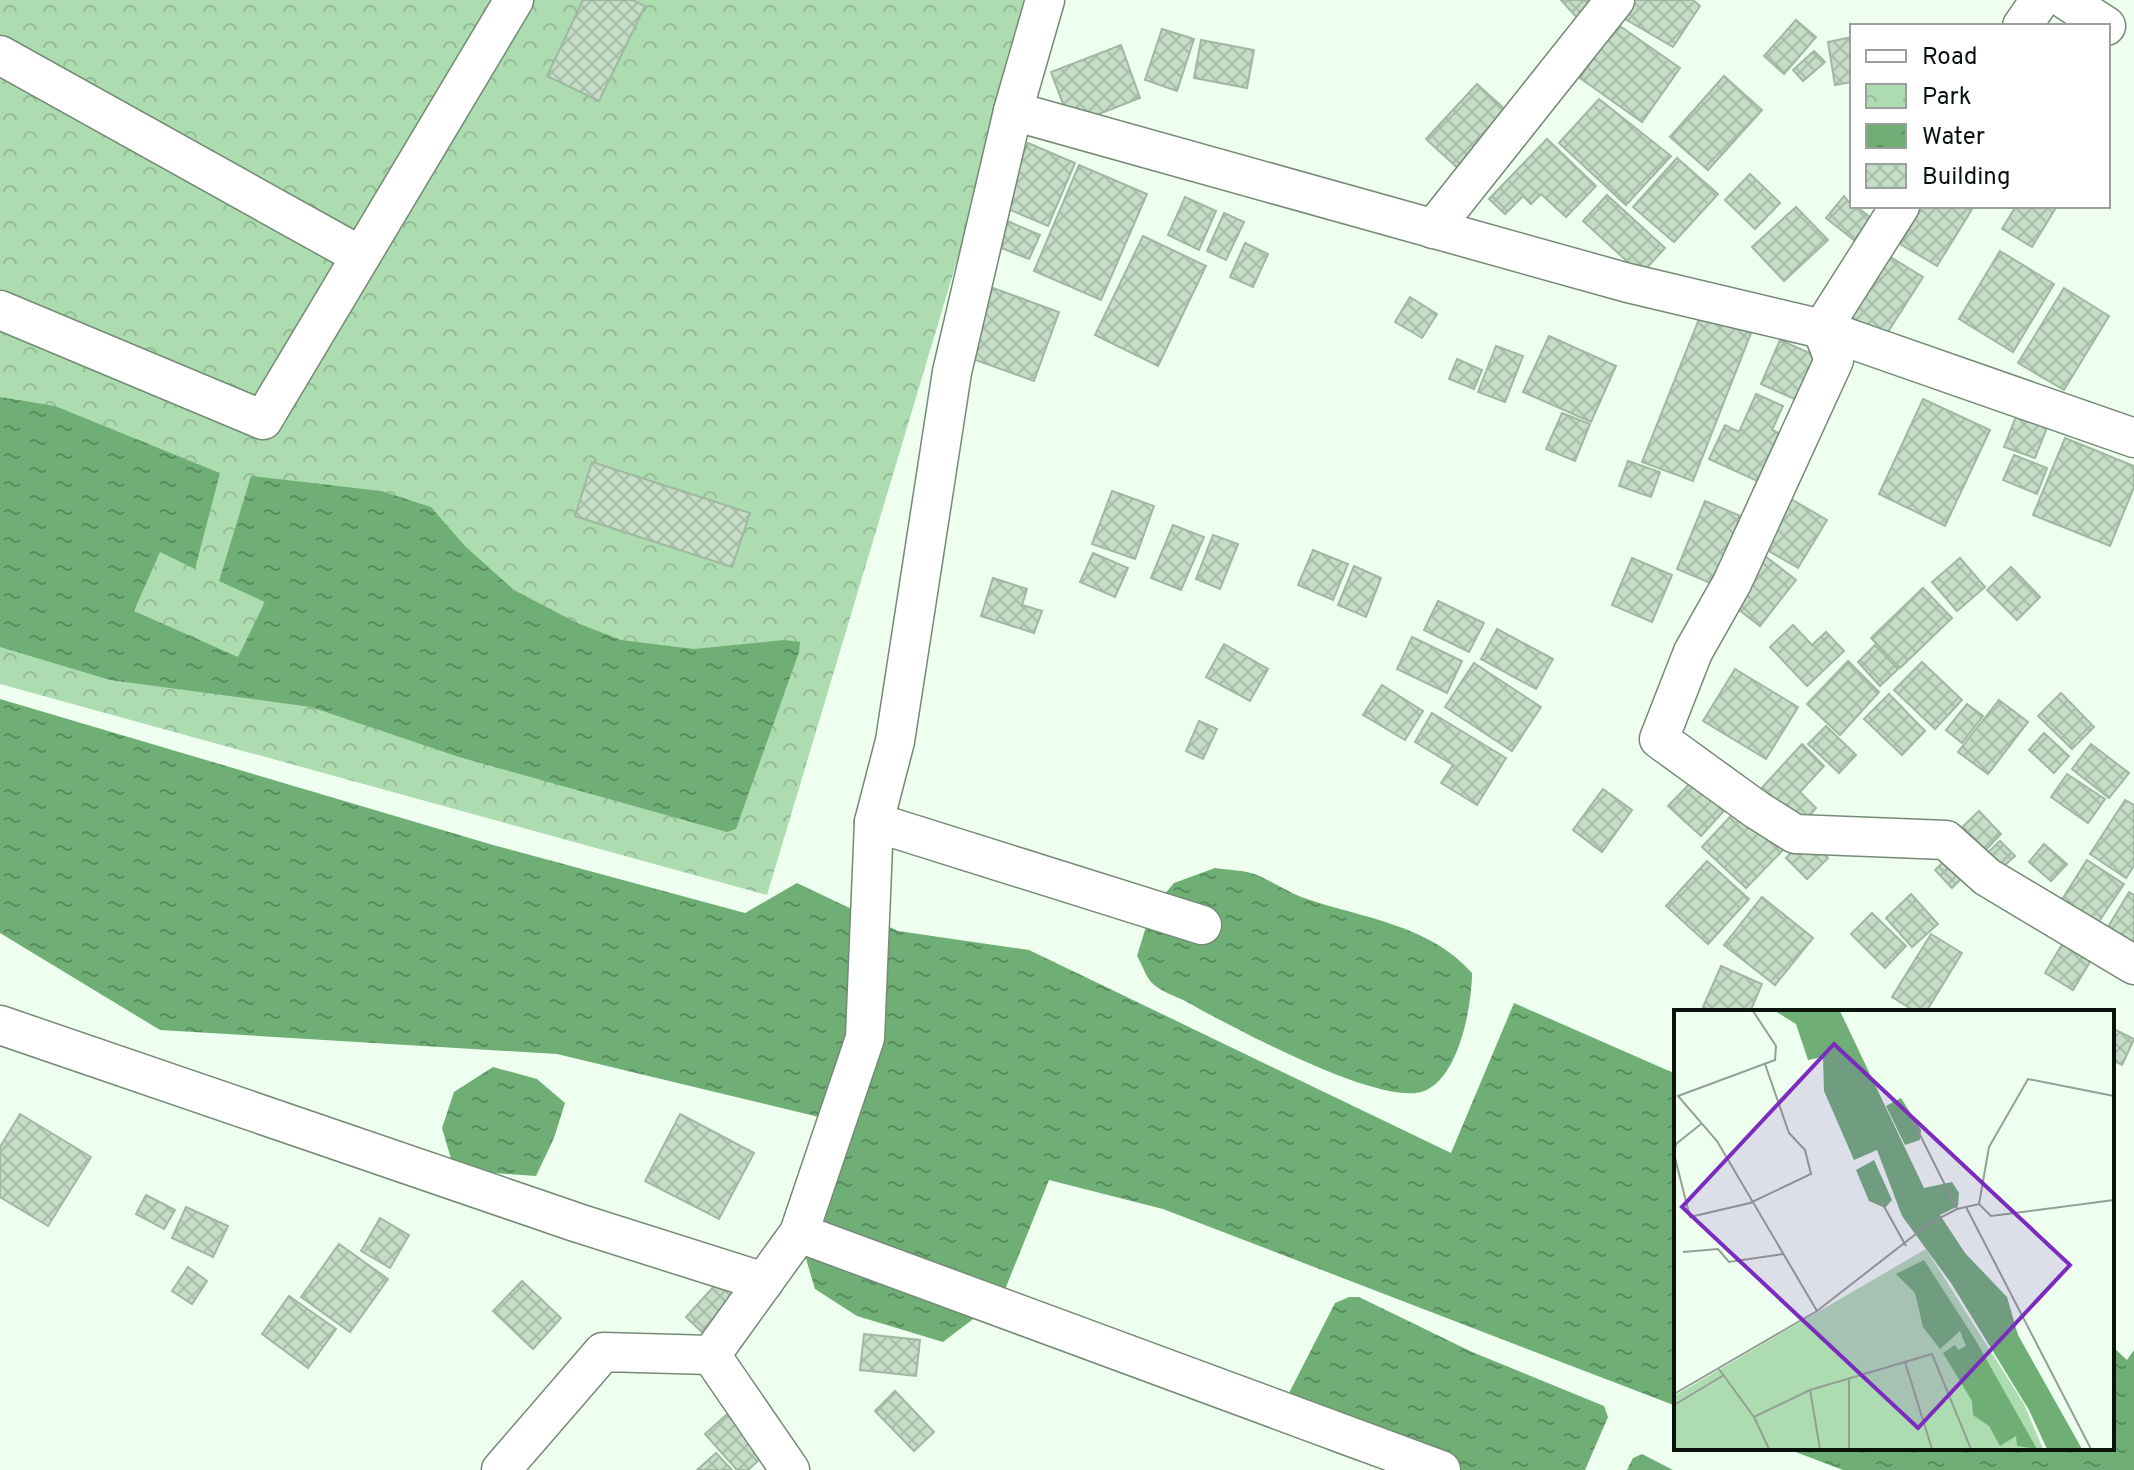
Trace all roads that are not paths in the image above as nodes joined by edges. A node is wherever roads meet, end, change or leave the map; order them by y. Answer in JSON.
{"nodes":[{"id":1,"x":514,"y":0,"type":"edge"},
{"id":2,"x":1045,"y":0,"type":"edge"},
{"id":3,"x":1615,"y":0,"type":"edge"},
{"id":4,"x":2040,"y":0,"type":"edge"},
{"id":5,"x":2066,"y":0,"type":"edge"},
{"id":6,"x":2023,"y":24,"type":"edge"},
{"id":7,"x":2104,"y":24,"type":"edge"},
{"id":8,"x":2110,"y":28,"type":"edge"},
{"id":9,"x":2134,"y":44,"type":"edge"},
{"id":10,"x":0,"y":55,"type":"edge"},
{"id":11,"x":1013,"y":111,"type":"junction"},
{"id":12,"x":1899,"y":208,"type":"edge"},
{"id":13,"x":1433,"y":229,"type":"junction"},
{"id":14,"x":361,"y":256,"type":"junction"},
{"id":15,"x":0,"y":310,"type":"edge"},
{"id":16,"x":1822,"y":329,"type":"junction"},
{"id":17,"x":2134,"y":438,"type":"edge"},
{"id":18,"x":874,"y":822,"type":"junction"},
{"id":19,"x":1202,"y":925,"type":"dead end"},
{"id":20,"x":2134,"y":965,"type":"edge"},
{"id":21,"x":0,"y":1025,"type":"edge"},
{"id":22,"x":799,"y":1233,"type":"junction"},
{"id":23,"x":764,"y":1282,"type":"junction"},
{"id":24,"x":711,"y":1355,"type":"junction"},
{"id":25,"x":501,"y":1470,"type":"edge"},
{"id":26,"x":790,"y":1470,"type":"edge"},
{"id":27,"x":1441,"y":1470,"type":"edge"}],
"edges":[{"from":1,"to":14,"type":"street"},
{"from":2,"to":11,"type":"street"},
{"from":3,"to":13,"type":"street"},
{"from":4,"to":6,"type":"street"},
{"from":5,"to":7,"type":"street"},
{"from":8,"to":9,"type":"street"},
{"from":10,"to":14,"type":"street"},
{"from":11,"to":13,"type":"street"},
{"from":11,"to":18,"type":"street"},
{"from":12,"to":16,"type":"street"},
{"from":13,"to":16,"type":"street"},
{"from":14,"to":15,"type":"street"},
{"from":16,"to":17,"type":"street"},
{"from":16,"to":20,"type":"street"},
{"from":18,"to":19,"type":"street"},
{"from":18,"to":22,"type":"street"},
{"from":21,"to":23,"type":"street"},
{"from":22,"to":23,"type":"street"},
{"from":22,"to":27,"type":"street"},
{"from":23,"to":24,"type":"street"},
{"from":24,"to":25,"type":"street"},
{"from":24,"to":26,"type":"street"}]}
